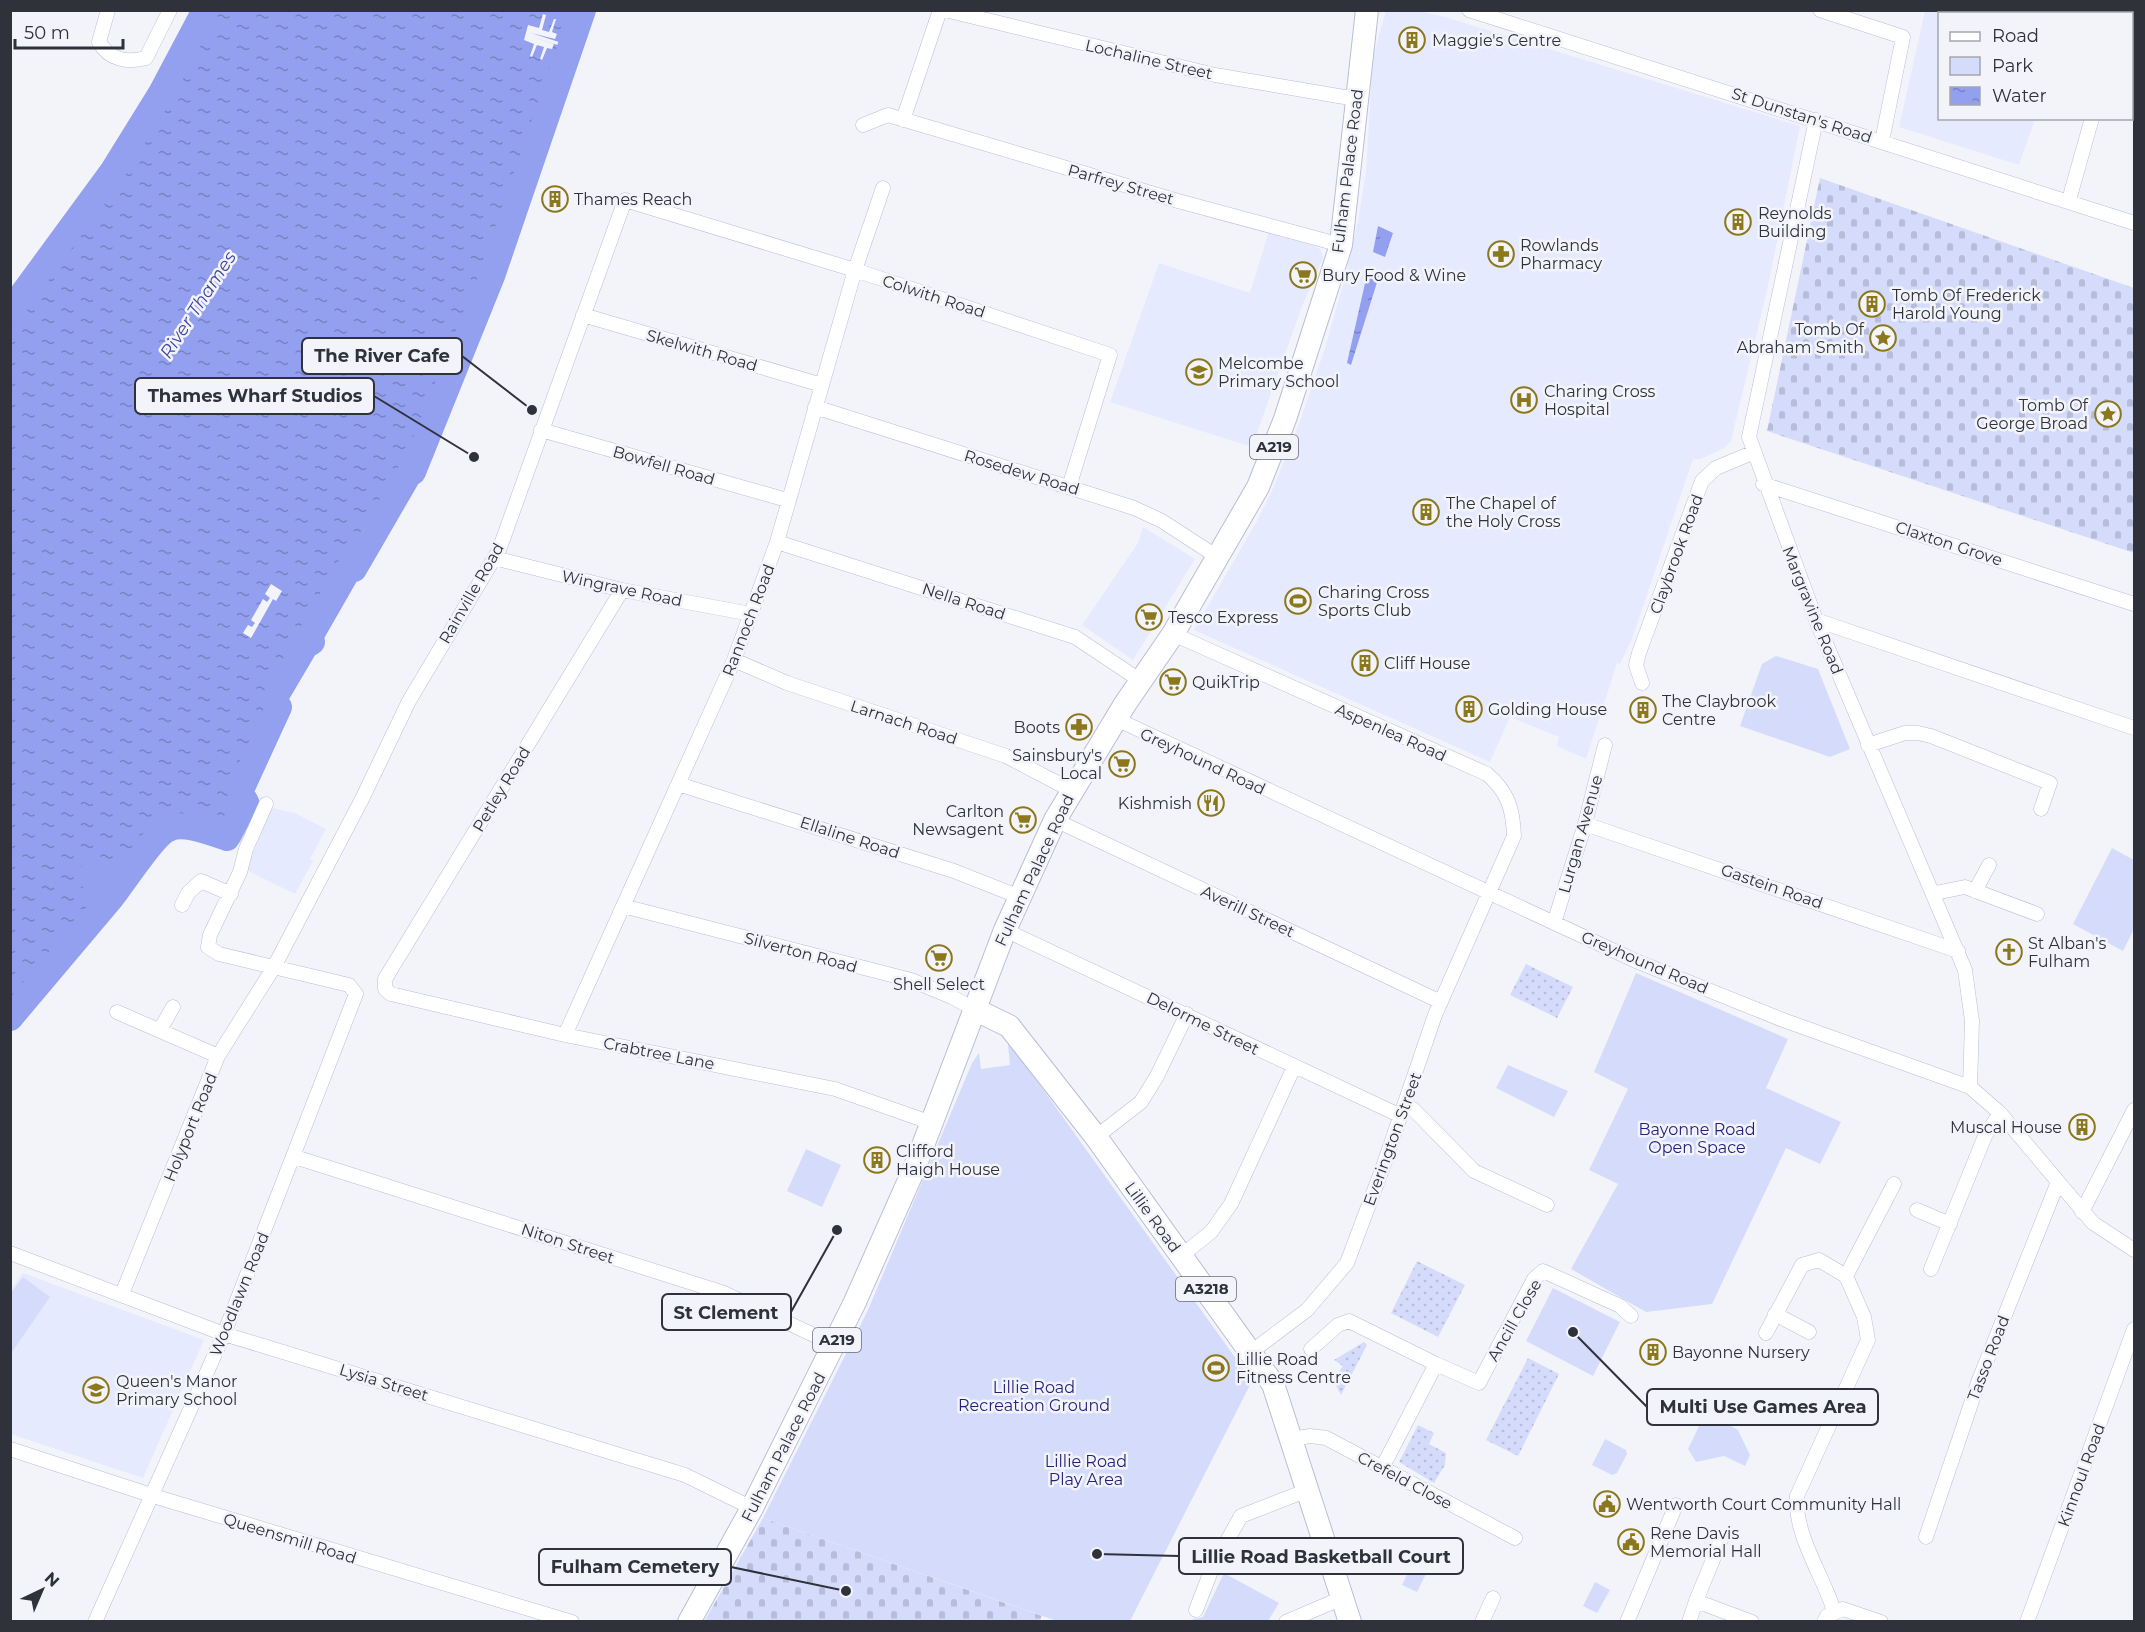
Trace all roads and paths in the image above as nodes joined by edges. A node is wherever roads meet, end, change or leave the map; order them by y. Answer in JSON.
{"nodes":[{"id":1,"x":108,"y":10,"type":"edge"},
{"id":2,"x":170,"y":10,"type":"edge"},
{"id":3,"x":942,"y":10,"type":"edge"},
{"id":4,"x":1367,"y":10,"type":"edge"},
{"id":5,"x":1469,"y":10,"type":"edge"},
{"id":6,"x":1820,"y":10,"type":"edge"},
{"id":7,"x":1356,"y":99,"type":"junction"},
{"id":8,"x":903,"y":120,"type":"junction"},
{"id":9,"x":1816,"y":120,"type":"junction"},
{"id":10,"x":2091,"y":120,"type":"edge"},
{"id":11,"x":863,"y":125,"type":"dead end"},
{"id":12,"x":1882,"y":141,"type":"junction"},
{"id":13,"x":883,"y":188,"type":"dead end"},
{"id":14,"x":625,"y":200,"type":"joint"},
{"id":15,"x":2069,"y":200,"type":"junction"},
{"id":16,"x":2134,"y":223,"type":"edge"},
{"id":17,"x":1341,"y":245,"type":"junction"},
{"id":18,"x":855,"y":270,"type":"junction"},
{"id":19,"x":583,"y":315,"type":"junction"},
{"id":20,"x":822,"y":385,"type":"junction"},
{"id":21,"x":815,"y":407,"type":"junction"},
{"id":22,"x":541,"y":430,"type":"junction"},
{"id":23,"x":1752,"y":453,"type":"junction"},
{"id":24,"x":1763,"y":484,"type":"junction"},
{"id":25,"x":1069,"y":487,"type":"junction"},
{"id":26,"x":787,"y":500,"type":"junction"},
{"id":27,"x":777,"y":542,"type":"junction"},
{"id":28,"x":495,"y":558,"type":"junction"},
{"id":29,"x":1219,"y":558,"type":"junction"},
{"id":30,"x":622,"y":590,"type":"junction"},
{"id":31,"x":2134,"y":604,"type":"edge"},
{"id":32,"x":751,"y":614,"type":"junction"},
{"id":33,"x":1816,"y":620,"type":"junction"},
{"id":34,"x":1173,"y":634,"type":"junction"},
{"id":35,"x":734,"y":660,"type":"junction"},
{"id":36,"x":1141,"y":681,"type":"junction"},
{"id":37,"x":1642,"y":683,"type":"dead end"},
{"id":38,"x":1116,"y":719,"type":"junction"},
{"id":39,"x":2134,"y":728,"type":"edge"},
{"id":40,"x":1605,"y":745,"type":"dead end"},
{"id":41,"x":1868,"y":745,"type":"junction"},
{"id":42,"x":678,"y":784,"type":"junction"},
{"id":43,"x":1071,"y":790,"type":"junction"},
{"id":44,"x":266,"y":804,"type":"dead end"},
{"id":45,"x":2041,"y":810,"type":"dead end"},
{"id":46,"x":1055,"y":820,"type":"junction"},
{"id":47,"x":1585,"y":824,"type":"junction"},
{"id":48,"x":1989,"y":866,"type":"dead end"},
{"id":49,"x":1976,"y":891,"type":"junction"},
{"id":50,"x":1935,"y":893,"type":"junction"},
{"id":51,"x":231,"y":894,"type":"junction"},
{"id":52,"x":1488,"y":894,"type":"junction"},
{"id":53,"x":1020,"y":897,"type":"junction"},
{"id":54,"x":182,"y":905,"type":"dead end"},
{"id":55,"x":623,"y":906,"type":"junction"},
{"id":56,"x":2037,"y":914,"type":"dead end"},
{"id":57,"x":1554,"y":923,"type":"junction"},
{"id":58,"x":1005,"y":930,"type":"junction"},
{"id":59,"x":1958,"y":951,"type":"junction"},
{"id":60,"x":274,"y":967,"type":"junction"},
{"id":61,"x":385,"y":989,"type":"joint"},
{"id":62,"x":1441,"y":1002,"type":"junction"},
{"id":63,"x":173,"y":1007,"type":"dead end"},
{"id":64,"x":976,"y":1010,"type":"junction"},
{"id":65,"x":117,"y":1012,"type":"dead end"},
{"id":66,"x":1187,"y":1014,"type":"junction"},
{"id":67,"x":160,"y":1030,"type":"junction"},
{"id":68,"x":565,"y":1035,"type":"junction"},
{"id":69,"x":218,"y":1056,"type":"junction"},
{"id":70,"x":1294,"y":1067,"type":"junction"},
{"id":71,"x":1970,"y":1087,"type":"junction"},
{"id":72,"x":2134,"y":1110,"type":"edge"},
{"id":73,"x":1403,"y":1112,"type":"junction"},
{"id":74,"x":2000,"y":1113,"type":"junction"},
{"id":75,"x":932,"y":1123,"type":"junction"},
{"id":76,"x":1096,"y":1137,"type":"junction"},
{"id":77,"x":295,"y":1157,"type":"junction"},
{"id":78,"x":2058,"y":1182,"type":"junction"},
{"id":79,"x":1894,"y":1184,"type":"dead end"},
{"id":80,"x":1547,"y":1205,"type":"dead end"},
{"id":81,"x":1917,"y":1210,"type":"dead end"},
{"id":82,"x":2082,"y":1212,"type":"junction"},
{"id":83,"x":1950,"y":1224,"type":"junction"},
{"id":84,"x":2134,"y":1250,"type":"edge"},
{"id":85,"x":13,"y":1253,"type":"edge"},
{"id":86,"x":1181,"y":1256,"type":"junction"},
{"id":87,"x":1931,"y":1269,"type":"dead end"},
{"id":88,"x":1846,"y":1276,"type":"junction"},
{"id":89,"x":122,"y":1294,"type":"junction"},
{"id":90,"x":1775,"y":1314,"type":"junction"},
{"id":91,"x":1631,"y":1316,"type":"dead end"},
{"id":92,"x":2134,"y":1329,"type":"edge"},
{"id":93,"x":1809,"y":1332,"type":"dead end"},
{"id":94,"x":1766,"y":1333,"type":"dead end"},
{"id":95,"x":224,"y":1334,"type":"junction"},
{"id":96,"x":835,"y":1345,"type":"junction"},
{"id":97,"x":1311,"y":1349,"type":"dead end"},
{"id":98,"x":1251,"y":1352,"type":"junction"},
{"id":99,"x":1436,"y":1364,"type":"junction"},
{"id":100,"x":1292,"y":1439,"type":"junction"},
{"id":101,"x":10,"y":1449,"type":"edge"},
{"id":102,"x":1382,"y":1468,"type":"junction"},
{"id":103,"x":1308,"y":1490,"type":"junction"},
{"id":104,"x":151,"y":1495,"type":"junction"},
{"id":105,"x":1676,"y":1505,"type":"dead end"},
{"id":106,"x":753,"y":1508,"type":"junction"},
{"id":107,"x":1926,"y":1537,"type":"dead end"},
{"id":108,"x":1515,"y":1538,"type":"dead end"},
{"id":109,"x":1721,"y":1540,"type":"dead end"},
{"id":110,"x":1342,"y":1598,"type":"junction"},
{"id":111,"x":1492,"y":1598,"type":"dead end"},
{"id":112,"x":1696,"y":1601,"type":"junction"},
{"id":113,"x":1196,"y":1610,"type":"dead end"},
{"id":114,"x":1829,"y":1616,"type":"edge"},
{"id":115,"x":95,"y":1622,"type":"edge"},
{"id":116,"x":572,"y":1622,"type":"edge"},
{"id":117,"x":689,"y":1622,"type":"edge"},
{"id":118,"x":1286,"y":1622,"type":"edge"},
{"id":119,"x":1350,"y":1622,"type":"edge"},
{"id":120,"x":1482,"y":1622,"type":"edge"},
{"id":121,"x":1627,"y":1622,"type":"edge"},
{"id":122,"x":1689,"y":1622,"type":"edge"},
{"id":123,"x":1752,"y":1622,"type":"edge"},
{"id":124,"x":1881,"y":1622,"type":"edge"},
{"id":125,"x":2027,"y":1622,"type":"edge"}],
"edges":[{"from":1,"to":2,"type":"street"},
{"from":3,"to":7,"type":"street","name":"Lochaline Street"},
{"from":3,"to":8,"type":"street"},
{"from":4,"to":7,"type":"main road","name":"Fulham Palace Road","number":"A219"},
{"from":5,"to":9,"type":"street","name":"St Dunstan's Road"},
{"from":6,"to":12,"type":"street"},
{"from":7,"to":17,"type":"main road","name":"Fulham Palace Road","number":"A219"},
{"from":8,"to":11,"type":"street","name":"Parfrey Street"},
{"from":8,"to":17,"type":"street","name":"Parfrey Street"},
{"from":9,"to":12,"type":"street","name":"St Dunstan's Road"},
{"from":9,"to":23,"type":"street","name":"Margravine Road"},
{"from":10,"to":15,"type":"street"},
{"from":12,"to":15,"type":"street","name":"St Dunstan's Road"},
{"from":13,"to":18,"type":"street","name":"Rannoch Road"},
{"from":14,"to":18,"type":"street","name":"Colwith Road"},
{"from":14,"to":19,"type":"street","name":"Rainville Road"},
{"from":15,"to":16,"type":"street","name":"St Dunstan's Road"},
{"from":17,"to":29,"type":"main road","name":"Fulham Palace Road","number":"A219"},
{"from":18,"to":20,"type":"street","name":"Rannoch Road"},
{"from":18,"to":25,"type":"street","name":"Colwith Road"},
{"from":19,"to":20,"type":"street","name":"Skelwith Road"},
{"from":19,"to":22,"type":"street","name":"Rainville Road"},
{"from":20,"to":21,"type":"street","name":"Rannoch Road"},
{"from":21,"to":25,"type":"street","name":"Rosedew Road"},
{"from":21,"to":26,"type":"street","name":"Rannoch Road"},
{"from":22,"to":26,"type":"street","name":"Bowfell Road"},
{"from":22,"to":28,"type":"street","name":"Rainville Road"},
{"from":23,"to":24,"type":"street","name":"Margravine Road"},
{"from":23,"to":37,"type":"street","name":"Claybrook Road"},
{"from":24,"to":31,"type":"street","name":"Claxton Grove"},
{"from":24,"to":33,"type":"street","name":"Margravine Road"},
{"from":25,"to":29,"type":"street","name":"Rosedew Road"},
{"from":26,"to":27,"type":"street","name":"Rannoch Road"},
{"from":27,"to":32,"type":"street","name":"Rannoch Road"},
{"from":27,"to":36,"type":"street","name":"Nella Road"},
{"from":28,"to":30,"type":"street","name":"Wingrave Road"},
{"from":28,"to":60,"type":"street","name":"Rainville Road"},
{"from":29,"to":34,"type":"main road","name":"Fulham Palace Road","number":"A219"},
{"from":30,"to":32,"type":"street","name":"Wingrave Road"},
{"from":30,"to":61,"type":"street","name":"Petley Road"},
{"from":32,"to":35,"type":"street","name":"Rannoch Road"},
{"from":33,"to":39,"type":"street"},
{"from":33,"to":41,"type":"street","name":"Margravine Road"},
{"from":34,"to":36,"type":"main road","name":"Fulham Palace Road","number":"A219"},
{"from":34,"to":52,"type":"street","name":"Aspenlea Road"},
{"from":35,"to":42,"type":"street","name":"Rannoch Road"},
{"from":35,"to":43,"type":"street","name":"Larnach Road"},
{"from":36,"to":38,"type":"main road","name":"Fulham Palace Road","number":"A219"},
{"from":38,"to":43,"type":"main road","name":"Fulham Palace Road","number":"A219"},
{"from":38,"to":52,"type":"street","name":"Greyhound Road"},
{"from":40,"to":47,"type":"street","name":"Lurgan Avenue"},
{"from":41,"to":45,"type":"street"},
{"from":41,"to":50,"type":"street","name":"Margravine Road"},
{"from":42,"to":53,"type":"street","name":"Ellaline Road"},
{"from":42,"to":55,"type":"street","name":"Rannoch Road"},
{"from":43,"to":46,"type":"main road","name":"Fulham Palace Road","number":"A219"},
{"from":44,"to":51,"type":"street"},
{"from":46,"to":53,"type":"main road","name":"Fulham Palace Road","number":"A219"},
{"from":46,"to":62,"type":"street","name":"Averill Street"},
{"from":47,"to":57,"type":"street","name":"Lurgan Avenue"},
{"from":47,"to":59,"type":"street","name":"Gastein Road"},
{"from":48,"to":49,"type":"street"},
{"from":49,"to":50,"type":"street"},
{"from":49,"to":56,"type":"street"},
{"from":50,"to":59,"type":"street","name":"Margravine Road"},
{"from":51,"to":54,"type":"street"},
{"from":51,"to":60,"type":"street"},
{"from":52,"to":57,"type":"street","name":"Greyhound Road"},
{"from":52,"to":62,"type":"street","name":"Everington Street"},
{"from":53,"to":58,"type":"main road","name":"Fulham Palace Road","number":"A219"},
{"from":55,"to":64,"type":"street","name":"Silverton Road"},
{"from":55,"to":68,"type":"street","name":"Rannoch Road"},
{"from":57,"to":71,"type":"street","name":"Greyhound Road"},
{"from":58,"to":64,"type":"main road","name":"Fulham Palace Road","number":"A219"},
{"from":58,"to":66,"type":"street","name":"Delorme Street"},
{"from":59,"to":71,"type":"street","name":"Margravine Road"},
{"from":60,"to":69,"type":"street","name":"Holyport Road"},
{"from":60,"to":77,"type":"street","name":"Woodlawn Road"},
{"from":61,"to":68,"type":"street","name":"Crabtree Lane"},
{"from":62,"to":73,"type":"street","name":"Everington Street"},
{"from":63,"to":67,"type":"street"},
{"from":64,"to":75,"type":"main road","name":"Fulham Palace Road","number":"A219"},
{"from":64,"to":76,"type":"main road","name":"Lillie Road","number":"A3218"},
{"from":65,"to":67,"type":"street"},
{"from":66,"to":70,"type":"street","name":"Delorme Street"},
{"from":66,"to":76,"type":"street"},
{"from":67,"to":69,"type":"street"},
{"from":68,"to":75,"type":"street","name":"Crabtree Lane"},
{"from":69,"to":89,"type":"street","name":"Holyport Road"},
{"from":70,"to":73,"type":"street","name":"Delorme Street"},
{"from":70,"to":86,"type":"street"},
{"from":71,"to":74,"type":"street","name":"Greyhound Road"},
{"from":72,"to":82,"type":"street"},
{"from":73,"to":80,"type":"street","name":"Delorme Street"},
{"from":73,"to":98,"type":"street","name":"Everington Street"},
{"from":74,"to":78,"type":"street","name":"Greyhound Road"},
{"from":74,"to":83,"type":"street"},
{"from":75,"to":96,"type":"main road","name":"Fulham Palace Road","number":"A219"},
{"from":76,"to":86,"type":"main road","name":"Lillie Road","number":"A3218"},
{"from":77,"to":95,"type":"street","name":"Woodlawn Road"},
{"from":77,"to":96,"type":"street","name":"Niton Street"},
{"from":78,"to":82,"type":"street","name":"Greyhound Road"},
{"from":78,"to":107,"type":"street","name":"Tasso Road"},
{"from":79,"to":88,"type":"street"},
{"from":81,"to":83,"type":"street"},
{"from":82,"to":84,"type":"street","name":"Greyhound Road"},
{"from":83,"to":87,"type":"street"},
{"from":85,"to":89,"type":"street","name":"Lysia Street"},
{"from":86,"to":98,"type":"main road","name":"Lillie Road","number":"A3218"},
{"from":88,"to":90,"type":"street"},
{"from":88,"to":114,"type":"street"},
{"from":89,"to":95,"type":"street","name":"Lysia Street"},
{"from":90,"to":93,"type":"street"},
{"from":90,"to":94,"type":"street"},
{"from":91,"to":99,"type":"street","name":"Ancill Close"},
{"from":92,"to":125,"type":"street","name":"Kinnoul Road"},
{"from":95,"to":104,"type":"street","name":"Woodlawn Road"},
{"from":95,"to":106,"type":"street","name":"Lysia Street"},
{"from":96,"to":106,"type":"main road","name":"Fulham Palace Road","number":"A219"},
{"from":97,"to":99,"type":"street","name":"Ancill Close"},
{"from":98,"to":100,"type":"main road","name":"Lillie Road","number":"A3218"},
{"from":99,"to":102,"type":"street"},
{"from":100,"to":102,"type":"street","name":"Crefeld Close"},
{"from":100,"to":103,"type":"main road","name":"Lillie Road","number":"A3218"},
{"from":101,"to":104,"type":"street","name":"Queensmill Road"},
{"from":102,"to":108,"type":"street","name":"Crefeld Close"},
{"from":103,"to":110,"type":"main road","name":"Lillie Road","number":"A3218"},
{"from":103,"to":113,"type":"street"},
{"from":104,"to":115,"type":"street","name":"Woodlawn Road"},
{"from":104,"to":116,"type":"street","name":"Queensmill Road"},
{"from":105,"to":121,"type":"street"},
{"from":106,"to":117,"type":"main road","name":"Fulham Palace Road","number":"A219"},
{"from":109,"to":112,"type":"street"},
{"from":110,"to":118,"type":"street"},
{"from":110,"to":119,"type":"main road","name":"Lillie Road","number":"A3218"},
{"from":111,"to":120,"type":"street"},
{"from":112,"to":122,"type":"street"},
{"from":112,"to":123,"type":"street"},
{"from":114,"to":124,"type":"street"}]}
